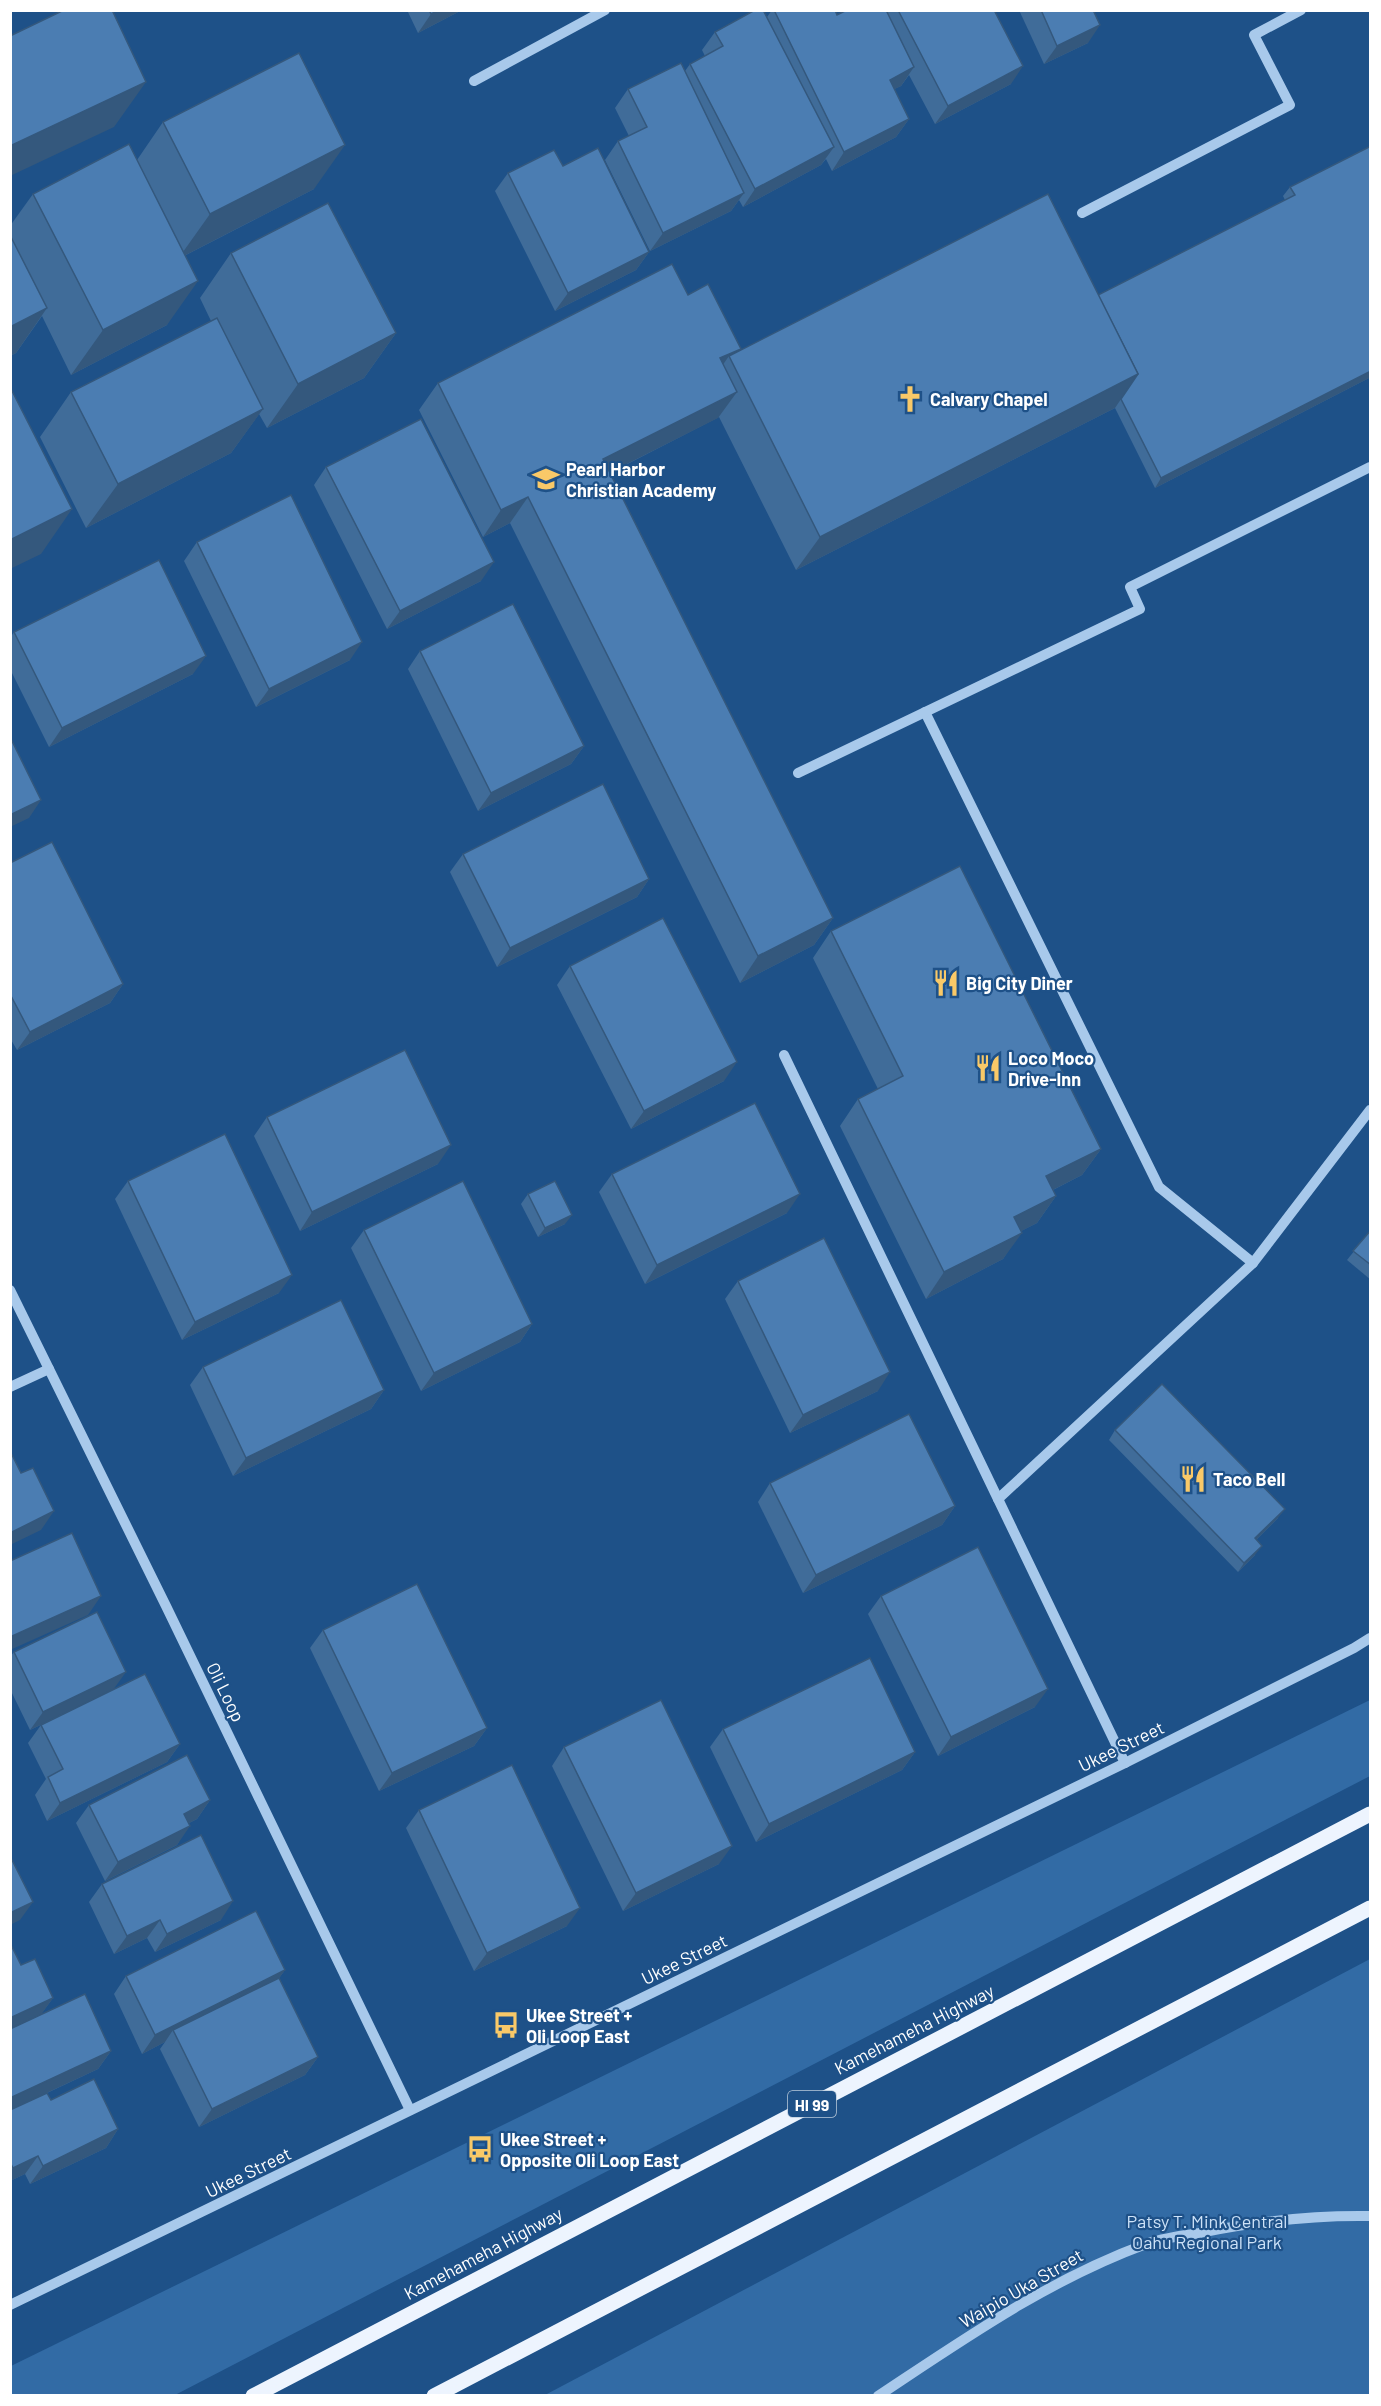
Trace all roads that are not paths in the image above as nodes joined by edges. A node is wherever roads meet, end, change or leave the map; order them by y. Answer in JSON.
{"nodes":[{"id":1,"x":604,"y":10,"type":"edge"},
{"id":2,"x":1301,"y":10,"type":"edge"},
{"id":3,"x":474,"y":81,"type":"dead end"},
{"id":4,"x":1082,"y":213,"type":"dead end"},
{"id":5,"x":1371,"y":467,"type":"edge"},
{"id":6,"x":925,"y":712,"type":"junction"},
{"id":7,"x":798,"y":773,"type":"dead end"},
{"id":8,"x":784,"y":1055,"type":"dead end"},
{"id":9,"x":1371,"y":1110,"type":"edge"},
{"id":10,"x":1253,"y":1263,"type":"junction"},
{"id":11,"x":10,"y":1290,"type":"edge"},
{"id":12,"x":50,"y":1369,"type":"junction"},
{"id":13,"x":10,"y":1388,"type":"edge"},
{"id":14,"x":998,"y":1498,"type":"junction"},
{"id":15,"x":1371,"y":1638,"type":"edge"},
{"id":16,"x":1125,"y":1763,"type":"junction"},
{"id":17,"x":1371,"y":1814,"type":"edge"},
{"id":18,"x":1371,"y":1908,"type":"edge"},
{"id":19,"x":410,"y":2110,"type":"junction"},
{"id":20,"x":1371,"y":2216,"type":"edge"},
{"id":21,"x":10,"y":2305,"type":"edge"},
{"id":22,"x":253,"y":2396,"type":"edge"},
{"id":23,"x":434,"y":2396,"type":"edge"},
{"id":24,"x":878,"y":2396,"type":"edge"}],
"edges":[{"from":1,"to":3,"type":"street"},
{"from":2,"to":4,"type":"street"},
{"from":5,"to":6,"type":"street"},
{"from":6,"to":7,"type":"street"},
{"from":6,"to":10,"type":"street"},
{"from":8,"to":14,"type":"street"},
{"from":9,"to":10,"type":"street"},
{"from":10,"to":14,"type":"street"},
{"from":11,"to":12,"type":"street","name":"Oli Loop"},
{"from":12,"to":13,"type":"street"},
{"from":12,"to":19,"type":"street","name":"Oli Loop"},
{"from":14,"to":16,"type":"street"},
{"from":15,"to":16,"type":"street","name":"Ukee Street"},
{"from":16,"to":19,"type":"street","name":"Ukee Street"},
{"from":17,"to":22,"type":"main road","name":"Kamehameha Highway","number":"HI 99"},
{"from":18,"to":23,"type":"main road"},
{"from":19,"to":21,"type":"street","name":"Ukee Street"},
{"from":20,"to":24,"type":"street","name":"Waipio Uka Street"}]}
